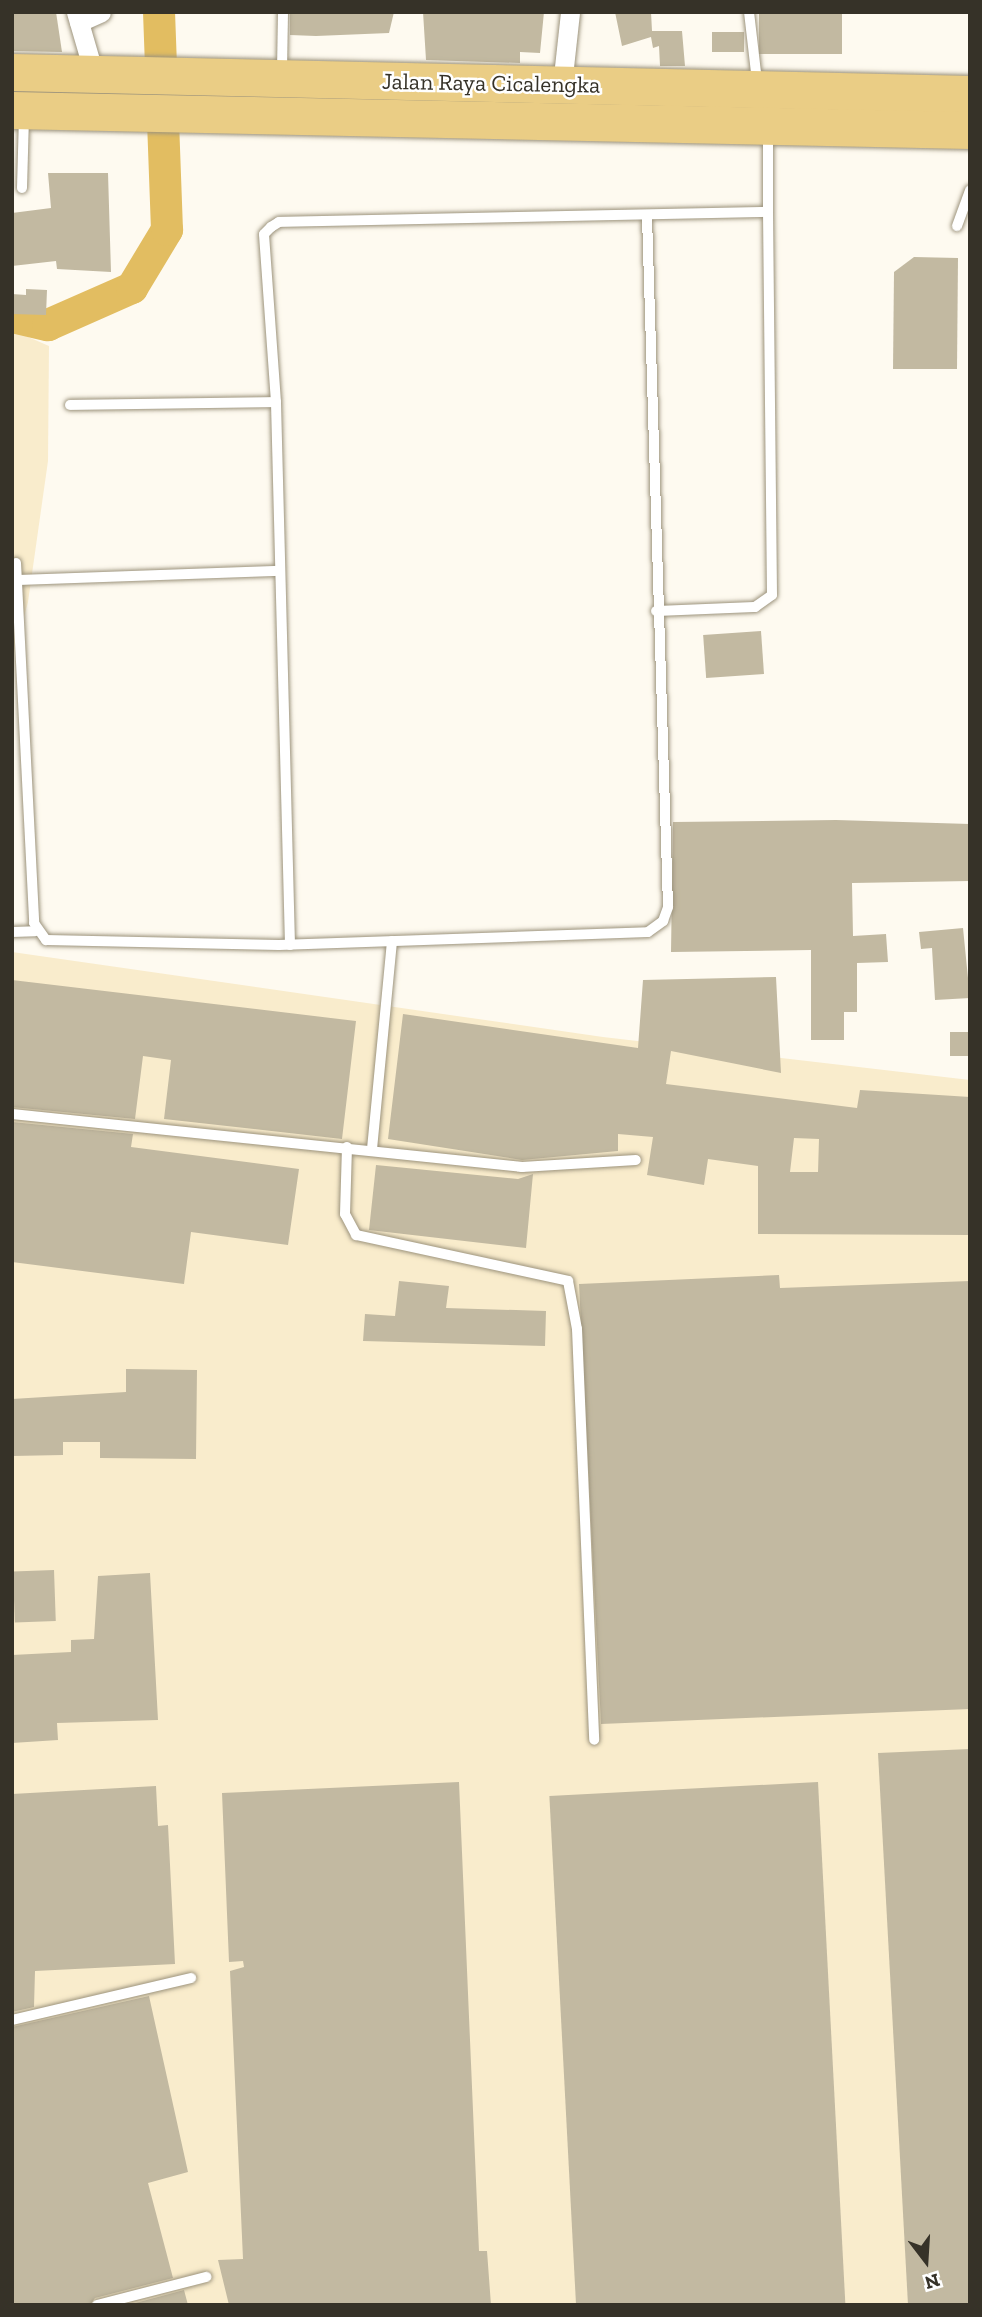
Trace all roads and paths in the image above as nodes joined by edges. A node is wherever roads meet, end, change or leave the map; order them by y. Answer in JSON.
{"nodes":[{"id":1,"x":101,"y":12,"type":"edge"},
{"id":2,"x":283,"y":12,"type":"edge"},
{"id":3,"x":570,"y":12,"type":"edge"},
{"id":4,"x":749,"y":12,"type":"edge"},
{"id":5,"x":78,"y":17,"type":"edge"},
{"id":6,"x":12,"y":72,"type":"edge"},
{"id":7,"x":94,"y":74,"type":"junction"},
{"id":8,"x":281,"y":78,"type":"junction"},
{"id":9,"x":562,"y":85,"type":"junction"},
{"id":10,"x":758,"y":88,"type":"junction"},
{"id":11,"x":970,"y":94,"type":"edge"},
{"id":12,"x":18,"y":110,"type":"edge"},
{"id":13,"x":768,"y":124,"type":"junction"},
{"id":14,"x":970,"y":130,"type":"edge"},
{"id":15,"x":22,"y":188,"type":"dead end"},
{"id":16,"x":970,"y":190,"type":"edge"},
{"id":17,"x":768,"y":212,"type":"junction"},
{"id":18,"x":647,"y":215,"type":"junction"},
{"id":19,"x":957,"y":226,"type":"dead end"},
{"id":20,"x":276,"y":402,"type":"junction"},
{"id":21,"x":70,"y":405,"type":"dead end"},
{"id":22,"x":16,"y":563,"type":"dead end"},
{"id":23,"x":276,"y":570,"type":"junction"},
{"id":24,"x":16,"y":580,"type":"junction"},
{"id":25,"x":656,"y":611,"type":"junction"},
{"id":26,"x":12,"y":932,"type":"edge"},
{"id":27,"x":35,"y":932,"type":"junction"},
{"id":28,"x":392,"y":941,"type":"junction"},
{"id":29,"x":290,"y":944,"type":"junction"},
{"id":30,"x":12,"y":1114,"type":"edge"},
{"id":31,"x":347,"y":1147,"type":"junction"},
{"id":32,"x":372,"y":1149,"type":"junction"},
{"id":33,"x":636,"y":1160,"type":"dead end"},
{"id":34,"x":593,"y":1740,"type":"dead end"},
{"id":35,"x":191,"y":1978,"type":"dead end"},
{"id":36,"x":12,"y":2020,"type":"edge"},
{"id":37,"x":206,"y":2277,"type":"dead end"},
{"id":38,"x":97,"y":2305,"type":"edge"}],
"edges":[{"from":1,"to":5,"type":"street"},
{"from":2,"to":8,"type":"lane"},
{"from":3,"to":9,"type":"street"},
{"from":4,"to":10,"type":"lane"},
{"from":5,"to":7,"type":"street"},
{"from":6,"to":7,"type":"highway","name":"Jalan Raya Cicalengka"},
{"from":7,"to":8,"type":"highway","name":"Jalan Raya Cicalengka"},
{"from":8,"to":9,"type":"highway","name":"Jalan Raya Cicalengka"},
{"from":9,"to":10,"type":"highway","name":"Jalan Raya Cicalengka"},
{"from":10,"to":11,"type":"highway","name":"Jalan Raya Cicalengka"},
{"from":12,"to":13,"type":"highway","name":"Jalan Raya Cicalengka"},
{"from":12,"to":15,"type":"lane"},
{"from":13,"to":14,"type":"highway","name":"Jalan Raya Cicalengka"},
{"from":13,"to":17,"type":"lane"},
{"from":16,"to":19,"type":"lane"},
{"from":17,"to":18,"type":"lane"},
{"from":17,"to":25,"type":"lane"},
{"from":18,"to":20,"type":"lane"},
{"from":18,"to":25,"type":"lane"},
{"from":20,"to":21,"type":"lane"},
{"from":20,"to":23,"type":"lane"},
{"from":22,"to":24,"type":"lane"},
{"from":23,"to":24,"type":"lane"},
{"from":23,"to":29,"type":"lane"},
{"from":24,"to":27,"type":"lane"},
{"from":25,"to":28,"type":"lane"},
{"from":26,"to":27,"type":"lane"},
{"from":27,"to":29,"type":"lane"},
{"from":28,"to":29,"type":"lane"},
{"from":28,"to":32,"type":"lane"},
{"from":30,"to":31,"type":"lane"},
{"from":31,"to":32,"type":"lane"},
{"from":31,"to":34,"type":"lane"},
{"from":32,"to":33,"type":"lane"},
{"from":35,"to":36,"type":"lane"},
{"from":37,"to":38,"type":"lane"}]}
